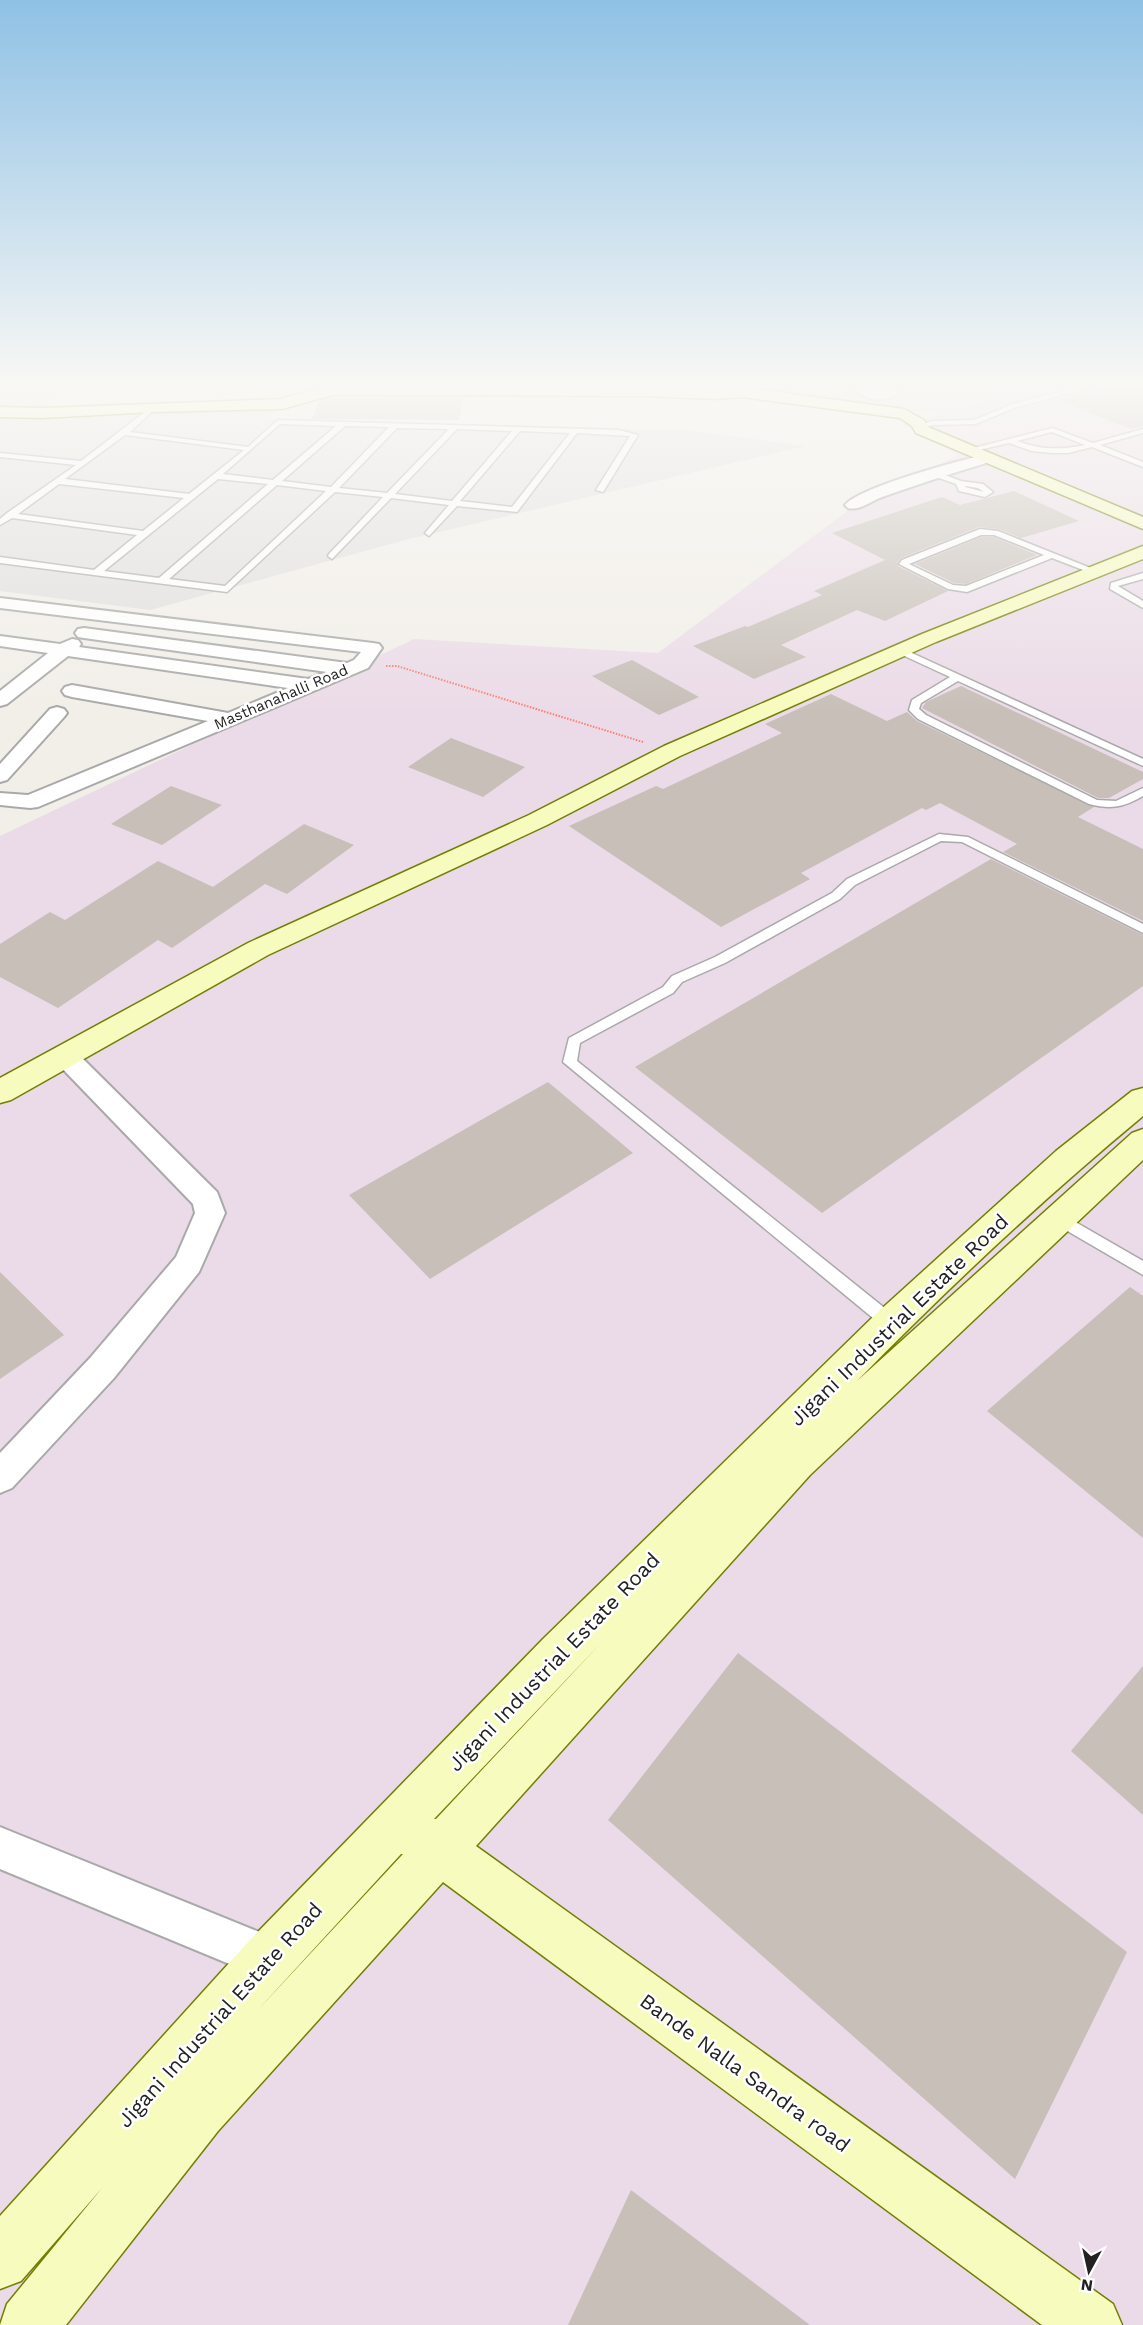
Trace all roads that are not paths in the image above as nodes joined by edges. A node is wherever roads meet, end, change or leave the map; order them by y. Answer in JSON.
{"nodes":[{"id":1,"x":36,"y":496,"type":"edge"},
{"id":2,"x":187,"y":496,"type":"edge"},
{"id":3,"x":258,"y":496,"type":"edge"},
{"id":4,"x":324,"y":496,"type":"edge"},
{"id":5,"x":389,"y":496,"type":"edge"},
{"id":6,"x":394,"y":496,"type":"edge"},
{"id":7,"x":460,"y":496,"type":"edge"},
{"id":8,"x":524,"y":496,"type":"edge"},
{"id":9,"x":869,"y":496,"type":"edge"},
{"id":10,"x":1078,"y":496,"type":"edge"},
{"id":11,"x":191,"y":497,"type":"joint"},
{"id":12,"x":454,"y":503,"type":"junction"},
{"id":13,"x":853,"y":505,"type":"dead end"},
{"id":14,"x":10,"y":515,"type":"junction"},
{"id":15,"x":0,"y":523,"type":"edge"},
{"id":16,"x":1143,"y":524,"type":"edge"},
{"id":17,"x":429,"y":533,"type":"dead end"},
{"id":18,"x":145,"y":534,"type":"junction"},
{"id":19,"x":1143,"y":552,"type":"edge"},
{"id":20,"x":1052,"y":555,"type":"junction"},
{"id":21,"x":332,"y":556,"type":"dead end"},
{"id":22,"x":0,"y":560,"type":"edge"},
{"id":23,"x":1094,"y":571,"type":"junction"},
{"id":24,"x":96,"y":573,"type":"junction"},
{"id":25,"x":1143,"y":576,"type":"edge"},
{"id":26,"x":160,"y":582,"type":"junction"},
{"id":27,"x":0,"y":603,"type":"edge"},
{"id":28,"x":1143,"y":605,"type":"edge"},
{"id":29,"x":107,"y":616,"type":"junction"},
{"id":30,"x":64,"y":630,"type":"dead end"},
{"id":31,"x":86,"y":633,"type":"junction"},
{"id":32,"x":0,"y":641,"type":"edge"},
{"id":33,"x":64,"y":651,"type":"junction"},
{"id":34,"x":901,"y":651,"type":"junction"},
{"id":35,"x":355,"y":667,"type":"junction"},
{"id":36,"x":958,"y":677,"type":"junction"},
{"id":37,"x":311,"y":685,"type":"junction"},
{"id":38,"x":72,"y":691,"type":"dead end"},
{"id":39,"x":6,"y":694,"type":"edge"},
{"id":40,"x":57,"y":713,"type":"dead end"},
{"id":41,"x":231,"y":718,"type":"junction"},
{"id":42,"x":1143,"y":763,"type":"edge"},
{"id":43,"x":0,"y":776,"type":"edge"},
{"id":44,"x":1143,"y":791,"type":"edge"},
{"id":45,"x":0,"y":799,"type":"edge"},
{"id":46,"x":1143,"y":929,"type":"edge"},
{"id":47,"x":64,"y":1055,"type":"junction"},
{"id":48,"x":0,"y":1092,"type":"edge"},
{"id":49,"x":1143,"y":1099,"type":"edge"},
{"id":50,"x":1143,"y":1141,"type":"edge"},
{"id":51,"x":1058,"y":1218,"type":"junction"},
{"id":52,"x":1143,"y":1269,"type":"edge"},
{"id":53,"x":891,"y":1323,"type":"junction"},
{"id":54,"x":0,"y":1477,"type":"edge"},
{"id":55,"x":418,"y":1836,"type":"junction"},
{"id":56,"x":0,"y":1848,"type":"edge"},
{"id":57,"x":268,"y":1958,"type":"junction"},
{"id":58,"x":0,"y":2260,"type":"edge"},
{"id":59,"x":28,"y":2325,"type":"edge"},
{"id":60,"x":1092,"y":2325,"type":"edge"}],
"edges":[{"from":1,"to":14,"type":"lane"},
{"from":2,"to":11,"type":"lane"},
{"from":3,"to":26,"type":"lane"},
{"from":4,"to":26,"type":"lane"},
{"from":5,"to":21,"type":"lane"},
{"from":6,"to":12,"type":"lane"},
{"from":7,"to":12,"type":"lane"},
{"from":8,"to":12,"type":"lane"},
{"from":9,"to":13,"type":"street"},
{"from":10,"to":16,"type":"street"},
{"from":11,"to":18,"type":"lane"},
{"from":12,"to":17,"type":"lane"},
{"from":14,"to":15,"type":"lane"},
{"from":14,"to":18,"type":"lane"},
{"from":18,"to":24,"type":"lane"},
{"from":19,"to":23,"type":"street"},
{"from":20,"to":20,"type":"lane"},
{"from":20,"to":23,"type":"lane"},
{"from":22,"to":24,"type":"lane"},
{"from":23,"to":34,"type":"street"},
{"from":24,"to":26,"type":"lane"},
{"from":25,"to":28,"type":"lane"},
{"from":27,"to":29,"type":"street"},
{"from":29,"to":31,"type":"street"},
{"from":29,"to":35,"type":"street"},
{"from":30,"to":31,"type":"street"},
{"from":31,"to":33,"type":"street"},
{"from":31,"to":35,"type":"street"},
{"from":32,"to":33,"type":"street"},
{"from":33,"to":37,"type":"street"},
{"from":33,"to":39,"type":"street"},
{"from":34,"to":36,"type":"lane"},
{"from":34,"to":47,"type":"street"},
{"from":35,"to":37,"type":"street","name":"Masthanahalli Road"},
{"from":36,"to":42,"type":"lane"},
{"from":36,"to":44,"type":"lane"},
{"from":37,"to":41,"type":"street","name":"Masthanahalli Road"},
{"from":38,"to":41,"type":"street"},
{"from":40,"to":43,"type":"street"},
{"from":41,"to":45,"type":"street","name":"Masthanahalli Road"},
{"from":46,"to":53,"type":"lane"},
{"from":47,"to":48,"type":"street"},
{"from":47,"to":54,"type":"street"},
{"from":49,"to":53,"type":"street","name":"Jigani Industrial Estate Road"},
{"from":50,"to":51,"type":"street","name":"Jigani Industrial Estate Road"},
{"from":51,"to":52,"type":"lane"},
{"from":51,"to":55,"type":"street","name":"Jigani Industrial Estate Road"},
{"from":53,"to":55,"type":"street","name":"Jigani Industrial Estate Road"},
{"from":55,"to":57,"type":"street","name":"Jigani Industrial Estate Road"},
{"from":55,"to":59,"type":"street","name":"Jigani Industrial Estate Road"},
{"from":55,"to":60,"type":"street","name":"Bande Nalla Sandra road"},
{"from":56,"to":57,"type":"street"},
{"from":57,"to":58,"type":"street","name":"Jigani Industrial Estate Road"}]}
